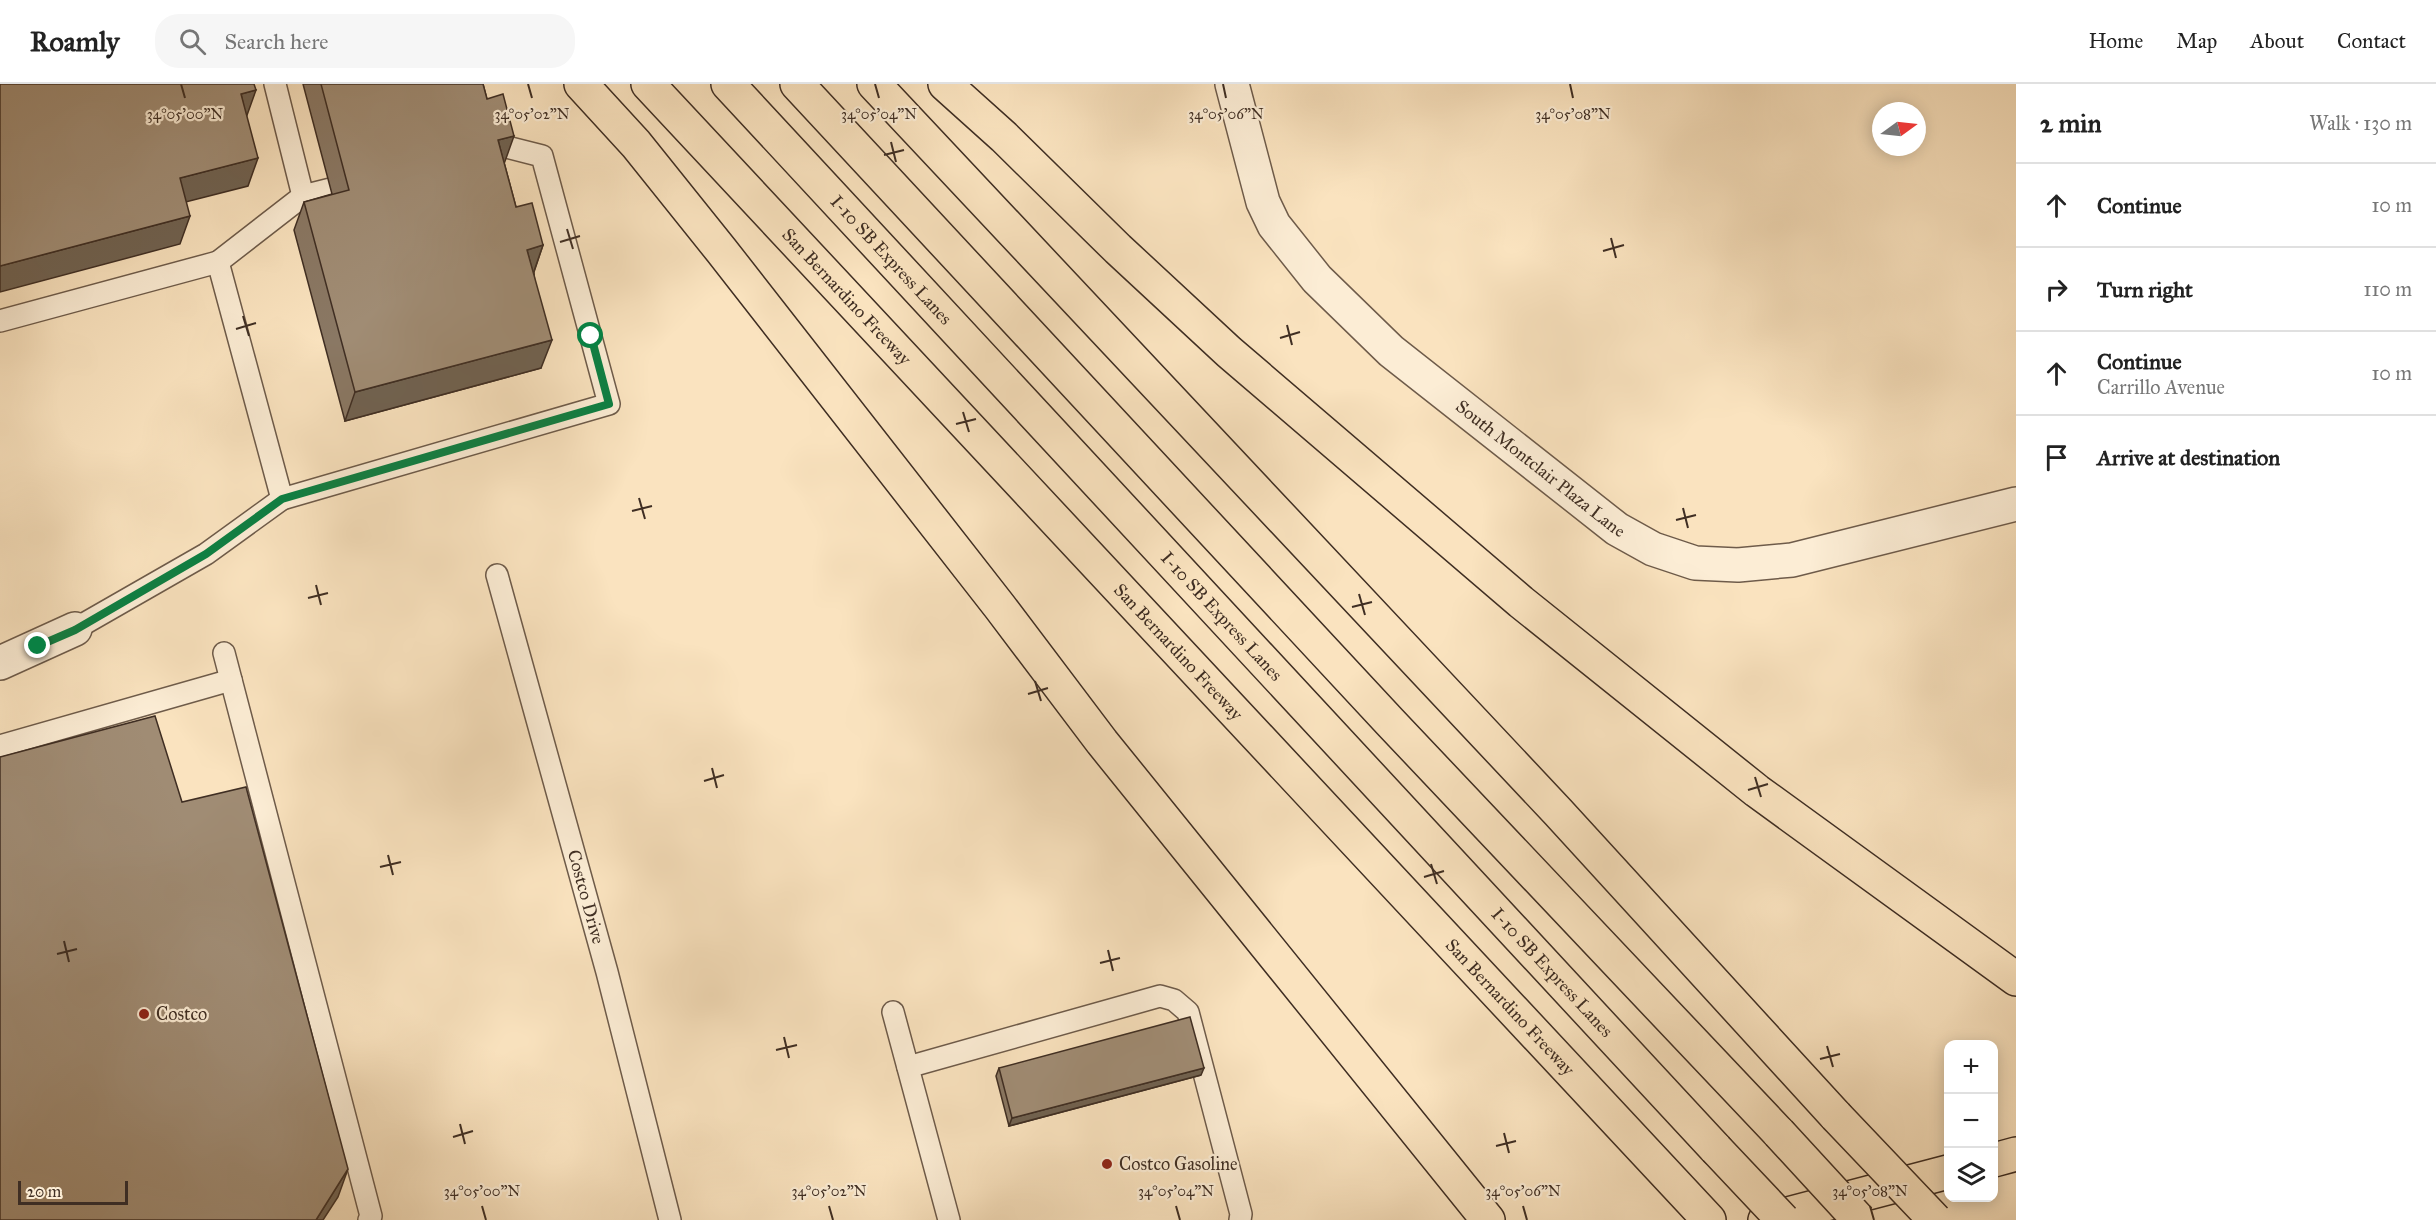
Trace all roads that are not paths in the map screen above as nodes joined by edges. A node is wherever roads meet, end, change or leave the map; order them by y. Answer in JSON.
{"nodes":[{"id":1,"x":275,"y":84,"type":"edge"},
{"id":2,"x":581,"y":84,"type":"edge"},
{"id":3,"x":648,"y":84,"type":"edge"},
{"id":4,"x":729,"y":84,"type":"edge"},
{"id":5,"x":797,"y":84,"type":"edge"},
{"id":6,"x":874,"y":84,"type":"edge"},
{"id":7,"x":945,"y":84,"type":"edge"},
{"id":8,"x":1232,"y":84,"type":"edge"},
{"id":9,"x":499,"y":146,"type":"edge"},
{"id":10,"x":331,"y":189,"type":"dead end"},
{"id":11,"x":303,"y":196,"type":"junction"},
{"id":12,"x":218,"y":262,"type":"junction"},
{"id":13,"x":0,"y":321,"type":"edge"},
{"id":14,"x":282,"y":499,"type":"junction"},
{"id":15,"x":2016,"y":504,"type":"edge"},
{"id":16,"x":497,"y":575,"type":"dead end"},
{"id":17,"x":75,"y":630,"type":"joint"},
{"id":18,"x":224,"y":653,"type":"dead end"},
{"id":19,"x":0,"y":663,"type":"edge"},
{"id":20,"x":231,"y":680,"type":"junction"},
{"id":21,"x":0,"y":746,"type":"edge"},
{"id":22,"x":2016,"y":979,"type":"edge"},
{"id":23,"x":893,"y":1012,"type":"dead end"},
{"id":24,"x":908,"y":1067,"type":"junction"},
{"id":25,"x":2016,"y":1154,"type":"edge"},
{"id":26,"x":1998,"y":1159,"type":"edge"},
{"id":27,"x":1944,"y":1173,"type":"edge"},
{"id":28,"x":369,"y":1220,"type":"edge"},
{"id":29,"x":670,"y":1220,"type":"edge"},
{"id":30,"x":949,"y":1220,"type":"edge"},
{"id":31,"x":1240,"y":1220,"type":"edge"},
{"id":32,"x":1488,"y":1220,"type":"edge"},
{"id":33,"x":1709,"y":1220,"type":"edge"},
{"id":34,"x":1765,"y":1220,"type":"edge"},
{"id":35,"x":1783,"y":1220,"type":"edge"},
{"id":36,"x":1859,"y":1220,"type":"edge"},
{"id":37,"x":1935,"y":1220,"type":"edge"}],
"edges":[{"from":1,"to":11,"type":"lane"},
{"from":2,"to":32,"type":"main road"},
{"from":3,"to":33,"type":"main road","name":"San Bernardino Freeway"},
{"from":4,"to":35,"type":"main road","name":"I-10 SB Express Lanes","bridge":true},
{"from":5,"to":36,"type":"main road","bridge":true},
{"from":6,"to":37,"type":"main road","bridge":true},
{"from":7,"to":22,"type":"main road"},
{"from":8,"to":15,"type":"street","name":"South Montclair Plaza Lane"},
{"from":9,"to":14,"type":"lane"},
{"from":10,"to":11,"type":"lane"},
{"from":11,"to":12,"type":"lane"},
{"from":12,"to":13,"type":"lane"},
{"from":12,"to":14,"type":"lane"},
{"from":14,"to":17,"type":"lane"},
{"from":16,"to":29,"type":"lane","name":"Costco Drive"},
{"from":17,"to":19,"type":"street"},
{"from":18,"to":20,"type":"lane"},
{"from":20,"to":21,"type":"lane"},
{"from":20,"to":28,"type":"lane"},
{"from":23,"to":24,"type":"lane"},
{"from":24,"to":30,"type":"lane"},
{"from":24,"to":31,"type":"lane"},
{"from":25,"to":26,"type":"main road"},
{"from":27,"to":34,"type":"main road"}]}
